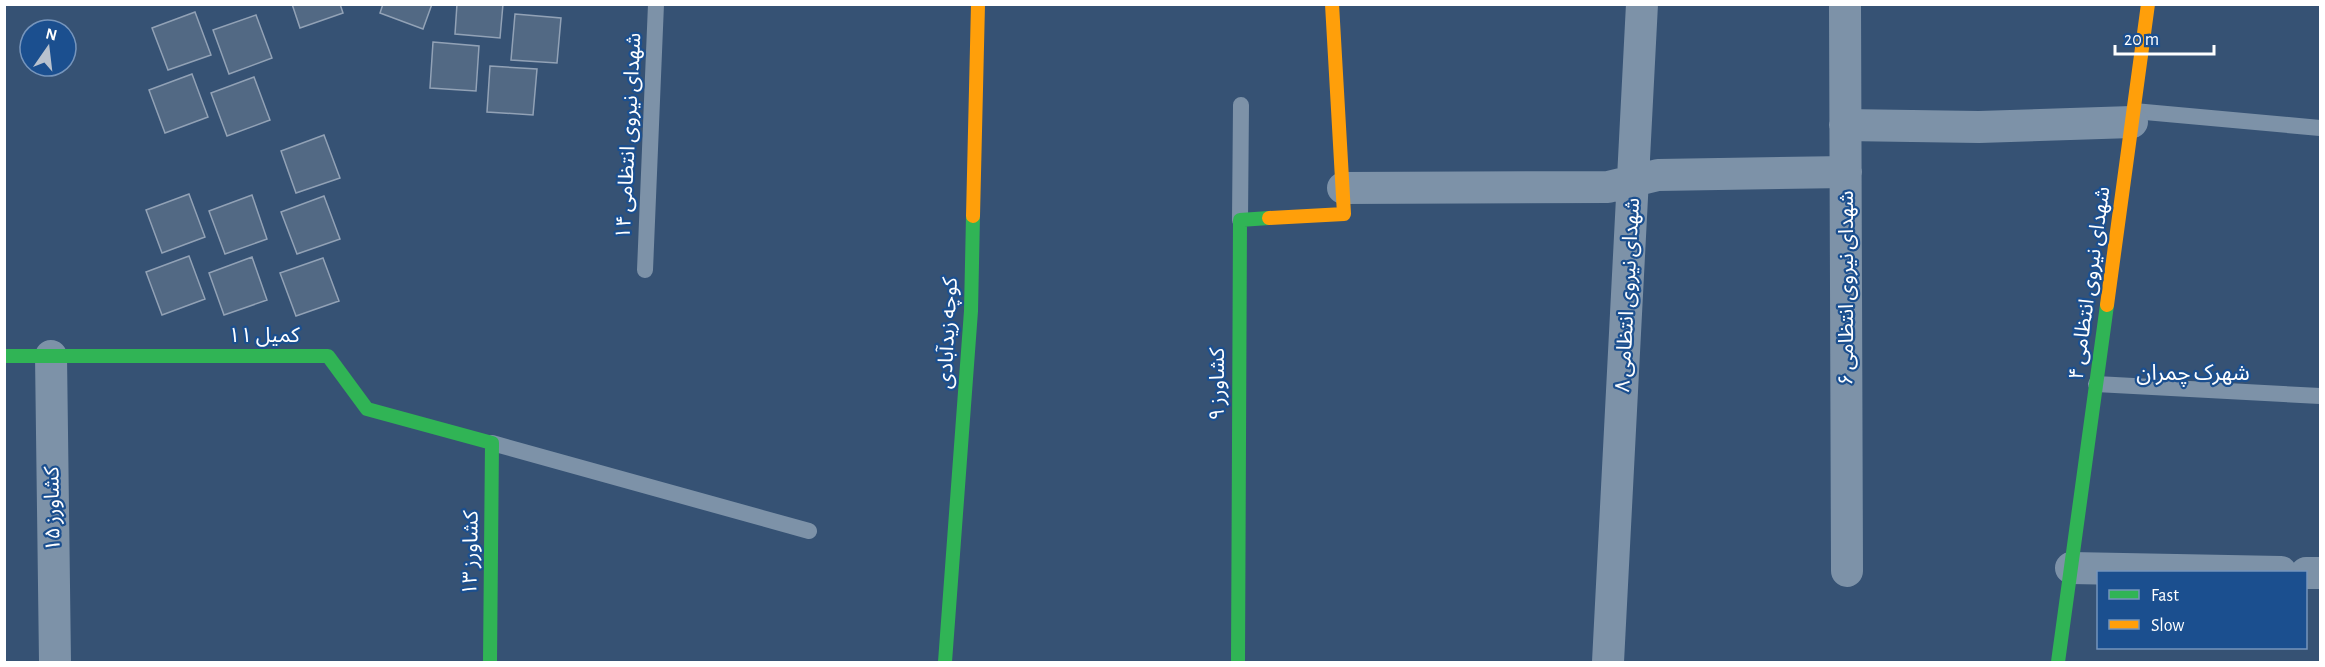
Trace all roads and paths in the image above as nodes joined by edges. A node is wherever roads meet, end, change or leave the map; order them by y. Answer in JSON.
{"nodes":[{"id":1,"x":656,"y":4,"type":"edge"},
{"id":2,"x":978,"y":4,"type":"edge"},
{"id":3,"x":1332,"y":4,"type":"edge"},
{"id":4,"x":1642,"y":4,"type":"edge"},
{"id":5,"x":1845,"y":4,"type":"edge"},
{"id":6,"x":2148,"y":4,"type":"edge"},
{"id":7,"x":1241,"y":105,"type":"dead end"},
{"id":8,"x":2133,"y":116,"type":"junction"},
{"id":9,"x":1845,"y":125,"type":"junction"},
{"id":10,"x":2320,"y":128,"type":"edge"},
{"id":11,"x":1846,"y":172,"type":"junction"},
{"id":12,"x":1633,"y":181,"type":"junction"},
{"id":13,"x":1344,"y":201,"type":"junction"},
{"id":14,"x":1240,"y":220,"type":"junction"},
{"id":15,"x":645,"y":270,"type":"dead end"},
{"id":16,"x":4,"y":356,"type":"edge"},
{"id":17,"x":51,"y":356,"type":"junction"},
{"id":18,"x":2096,"y":384,"type":"junction"},
{"id":19,"x":2320,"y":396,"type":"edge"},
{"id":20,"x":492,"y":443,"type":"junction"},
{"id":21,"x":809,"y":531,"type":"dead end"},
{"id":22,"x":2071,"y":568,"type":"junction"},
{"id":23,"x":1848,"y":570,"type":"dead end"},
{"id":24,"x":2197,"y":571,"type":"edge"},
{"id":25,"x":55,"y":663,"type":"edge"},
{"id":26,"x":490,"y":663,"type":"edge"},
{"id":27,"x":945,"y":663,"type":"edge"},
{"id":28,"x":1238,"y":663,"type":"edge"},
{"id":29,"x":1608,"y":663,"type":"edge"},
{"id":30,"x":2058,"y":663,"type":"edge"}],
"edges":[{"from":1,"to":15,"type":"lane","name":"شهدای نیروی انتظامی ۱۴"},
{"from":2,"to":27,"type":"street","name":"کوچه زیدآبادی"},
{"from":3,"to":13,"type":"street"},
{"from":4,"to":12,"type":"street","name":"شهدای نیروی انتظامی ۸"},
{"from":5,"to":9,"type":"street","name":"شهدای نیروی انتظامی ۶"},
{"from":6,"to":8,"type":"street","name":"شهدای نیروی انتظامی ۴"},
{"from":7,"to":14,"type":"lane","name":"کشاورز ۹"},
{"from":8,"to":9,"type":"street"},
{"from":8,"to":10,"type":"lane"},
{"from":8,"to":18,"type":"street","name":"شهدای نیروی انتظامی ۴"},
{"from":9,"to":11,"type":"street","name":"شهدای نیروی انتظامی ۶"},
{"from":11,"to":12,"type":"street"},
{"from":11,"to":23,"type":"street","name":"شهدای نیروی انتظامی ۶"},
{"from":12,"to":13,"type":"street"},
{"from":12,"to":29,"type":"street","name":"شهدای نیروی انتظامی ۸"},
{"from":13,"to":14,"type":"street"},
{"from":14,"to":28,"type":"street","name":"کشاورز ۹"},
{"from":16,"to":17,"type":"street","name":"کمیل ۱۱"},
{"from":17,"to":20,"type":"street","name":"کمیل ۱۱"},
{"from":17,"to":25,"type":"street","name":"کشاورز ۱۵"},
{"from":18,"to":19,"type":"lane"},
{"from":18,"to":22,"type":"street","name":"شهدای نیروی انتظامی ۴"},
{"from":20,"to":21,"type":"lane"},
{"from":20,"to":26,"type":"street","name":"کشاورز ۱۳"},
{"from":22,"to":24,"type":"street"},
{"from":22,"to":30,"type":"street","name":"شهدای نیروی انتظامی ۴"}]}
